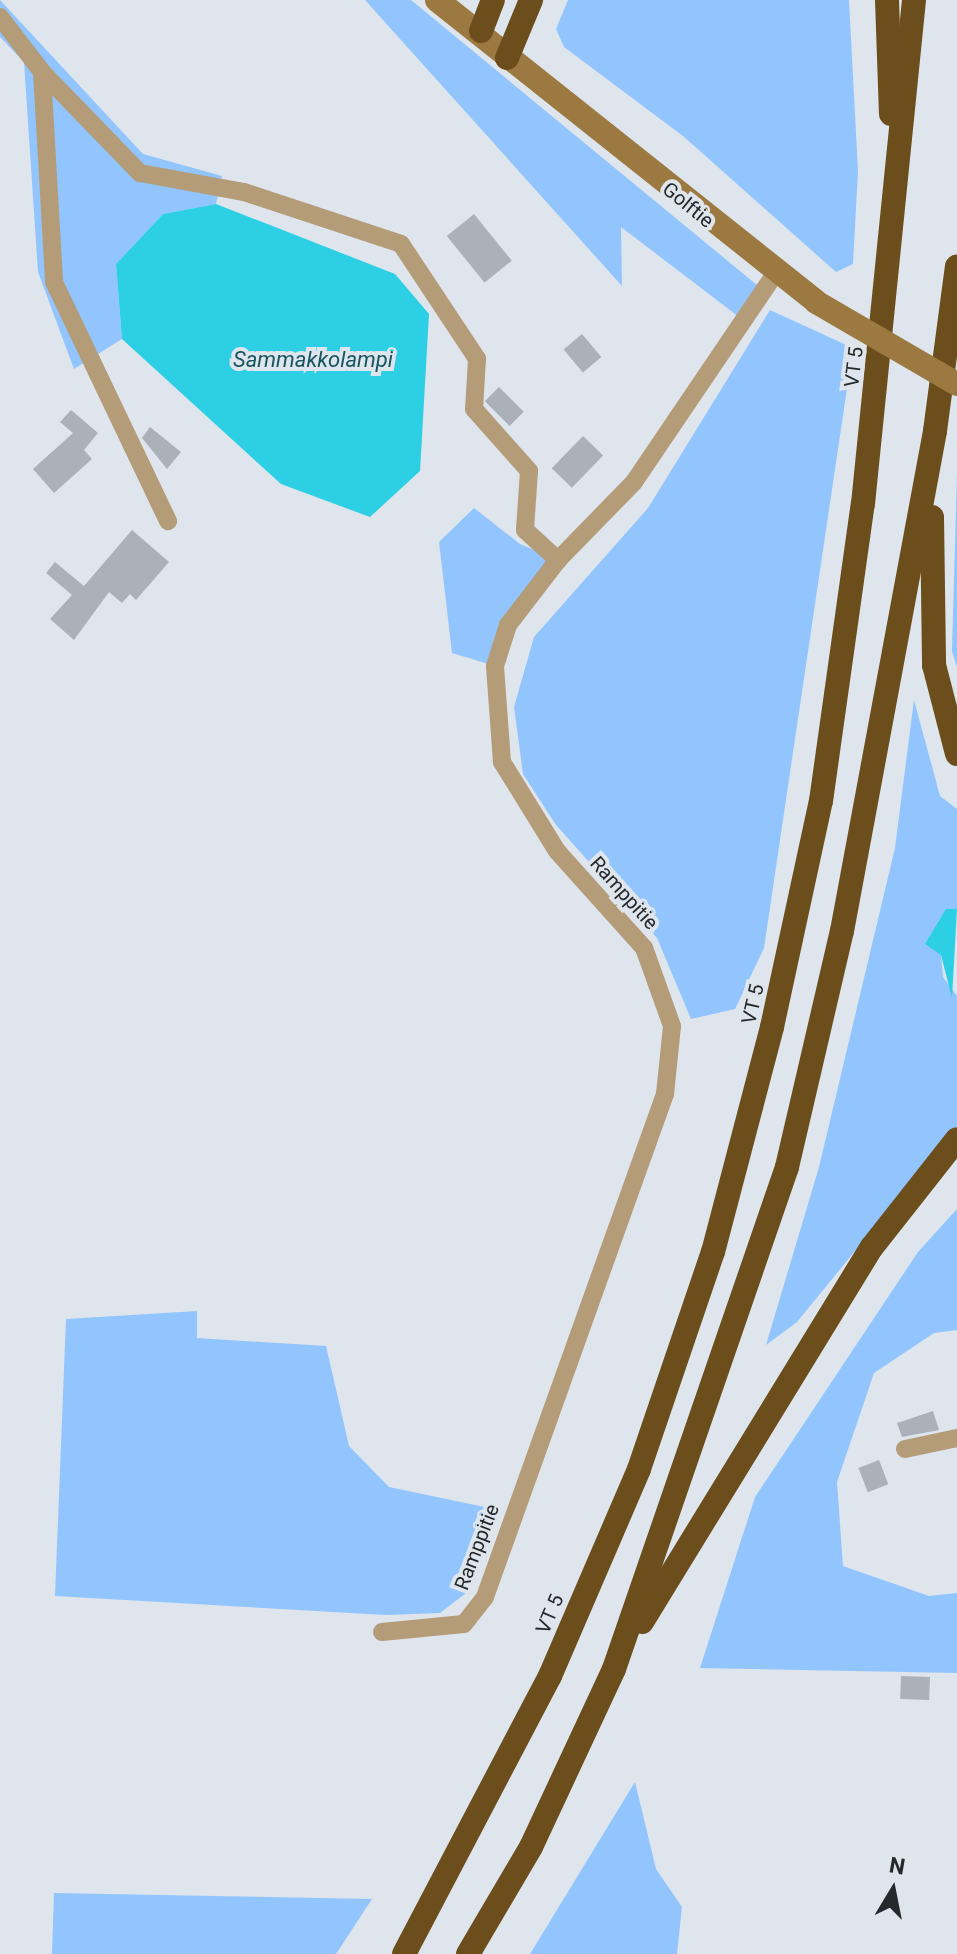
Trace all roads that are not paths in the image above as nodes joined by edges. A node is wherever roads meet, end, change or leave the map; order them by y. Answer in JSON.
{"nodes":[{"id":1,"x":437,"y":0,"type":"edge"},
{"id":2,"x":493,"y":0,"type":"edge"},
{"id":3,"x":531,"y":0,"type":"edge"},
{"id":4,"x":887,"y":0,"type":"edge"},
{"id":5,"x":914,"y":0,"type":"edge"},
{"id":6,"x":0,"y":17,"type":"edge"},
{"id":7,"x":481,"y":31,"type":"junction"},
{"id":8,"x":507,"y":58,"type":"junction"},
{"id":9,"x":42,"y":72,"type":"junction"},
{"id":10,"x":895,"y":226,"type":"junction"},
{"id":11,"x":957,"y":266,"type":"edge"},
{"id":12,"x":774,"y":275,"type":"junction"},
{"id":13,"x":957,"y":384,"type":"edge"},
{"id":14,"x":935,"y":431,"type":"junction"},
{"id":15,"x":168,"y":521,"type":"dead end"},
{"id":16,"x":558,"y":560,"type":"junction"},
{"id":17,"x":957,"y":754,"type":"edge"},
{"id":18,"x":957,"y":1139,"type":"edge"},
{"id":19,"x":957,"y":1438,"type":"edge"},
{"id":20,"x":905,"y":1449,"type":"dead end"},
{"id":21,"x":382,"y":1632,"type":"dead end"},
{"id":22,"x":614,"y":1669,"type":"junction"},
{"id":23,"x":404,"y":1954,"type":"edge"},
{"id":24,"x":468,"y":1954,"type":"edge"}],
"edges":[{"from":1,"to":7,"type":"street","name":"Golftie"},
{"from":2,"to":7,"type":"highway"},
{"from":3,"to":8,"type":"highway"},
{"from":4,"to":10,"type":"highway"},
{"from":5,"to":10,"type":"highway","name":"VT 5"},
{"from":6,"to":9,"type":"street"},
{"from":7,"to":8,"type":"street","name":"Golftie"},
{"from":8,"to":12,"type":"street","name":"Golftie"},
{"from":9,"to":15,"type":"street"},
{"from":9,"to":16,"type":"street"},
{"from":10,"to":23,"type":"highway","name":"VT 5"},
{"from":11,"to":14,"type":"highway"},
{"from":12,"to":13,"type":"street","name":"Golftie","bridge":true},
{"from":12,"to":16,"type":"street","name":"Ramppitie"},
{"from":14,"to":17,"type":"highway"},
{"from":14,"to":22,"type":"highway"},
{"from":16,"to":21,"type":"street","name":"Ramppitie"},
{"from":18,"to":22,"type":"highway"},
{"from":19,"to":20,"type":"street"},
{"from":22,"to":24,"type":"highway"}]}
